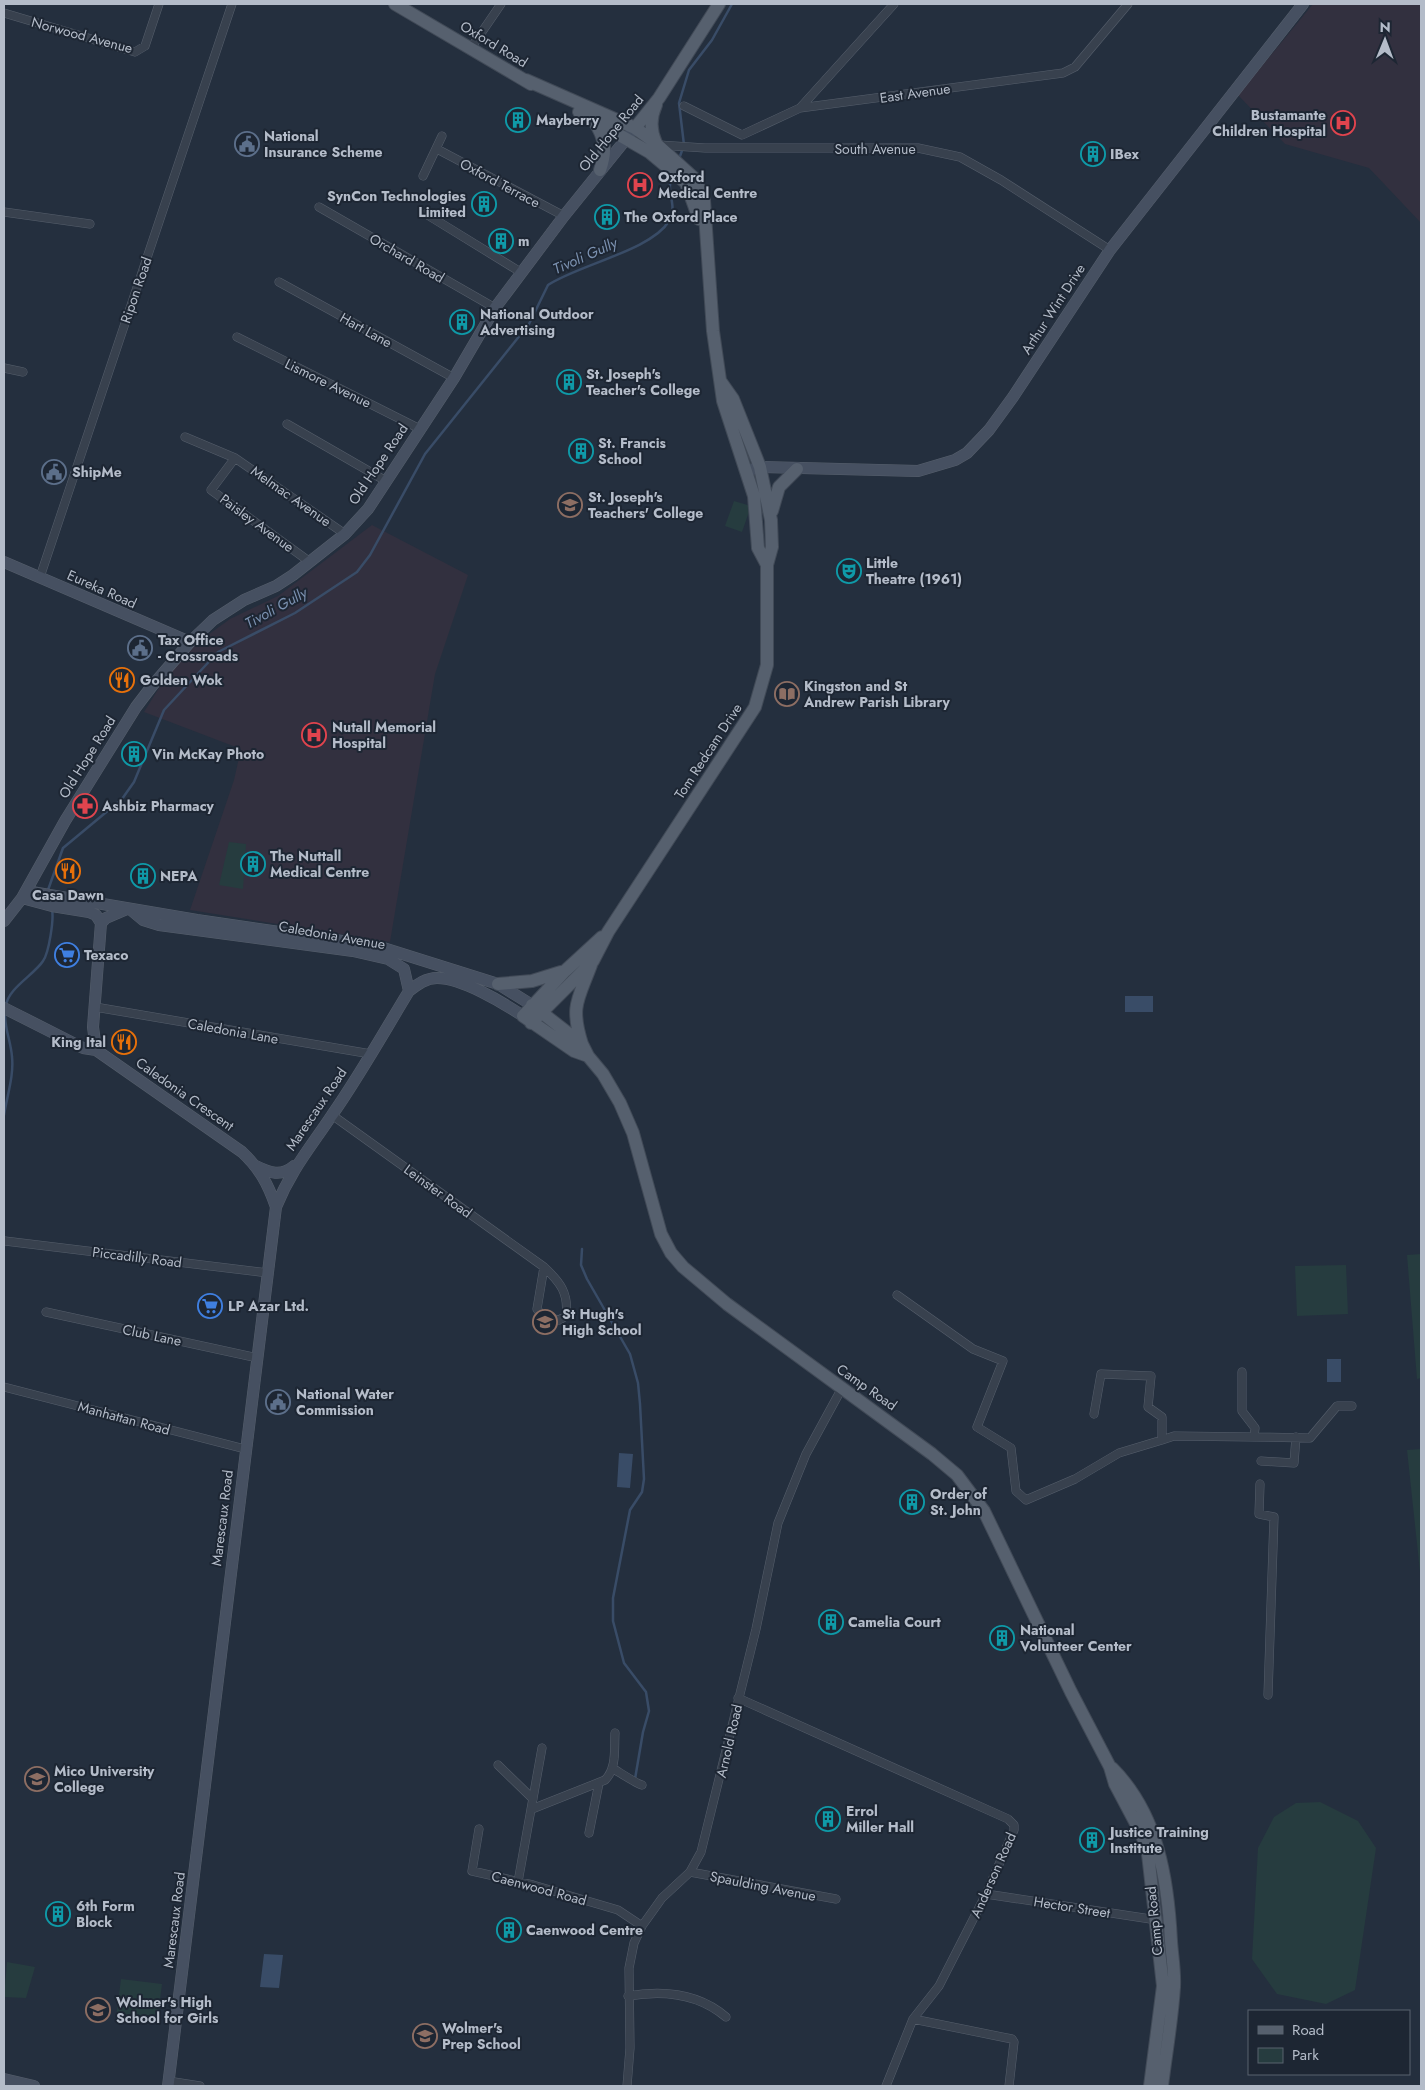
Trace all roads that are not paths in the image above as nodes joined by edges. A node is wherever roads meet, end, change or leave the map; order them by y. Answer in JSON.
{"nodes":[{"id":1,"x":159,"y":4,"type":"edge"},
{"id":2,"x":232,"y":4,"type":"edge"},
{"id":3,"x":395,"y":4,"type":"edge"},
{"id":4,"x":501,"y":4,"type":"edge"},
{"id":5,"x":719,"y":4,"type":"edge"},
{"id":6,"x":894,"y":4,"type":"edge"},
{"id":7,"x":1128,"y":4,"type":"edge"},
{"id":8,"x":1303,"y":4,"type":"edge"},
{"id":9,"x":4,"y":13,"type":"edge"},
{"id":10,"x":471,"y":48,"type":"junction"},
{"id":11,"x":526,"y":80,"type":"junction"},
{"id":12,"x":658,"y":98,"type":"junction"},
{"id":13,"x":684,"y":106,"type":"dead end"},
{"id":14,"x":800,"y":108,"type":"junction"},
{"id":15,"x":593,"y":120,"type":"junction"},
{"id":16,"x":635,"y":128,"type":"junction"},
{"id":17,"x":442,"y":136,"type":"dead end"},
{"id":18,"x":626,"y":139,"type":"junction"},
{"id":19,"x":657,"y":144,"type":"junction"},
{"id":20,"x":436,"y":149,"type":"junction"},
{"id":21,"x":600,"y":170,"type":"junction"},
{"id":22,"x":424,"y":176,"type":"dead end"},
{"id":23,"x":319,"y":207,"type":"dead end"},
{"id":24,"x":4,"y":212,"type":"edge"},
{"id":25,"x":426,"y":214,"type":"dead end"},
{"id":26,"x":564,"y":216,"type":"junction"},
{"id":27,"x":90,"y":224,"type":"dead end"},
{"id":28,"x":1110,"y":250,"type":"junction"},
{"id":29,"x":710,"y":262,"type":"junction"},
{"id":30,"x":522,"y":272,"type":"junction"},
{"id":31,"x":279,"y":282,"type":"dead end"},
{"id":32,"x":495,"y":308,"type":"junction"},
{"id":33,"x":237,"y":337,"type":"dead end"},
{"id":34,"x":4,"y":368,"type":"edge"},
{"id":35,"x":23,"y":372,"type":"dead end"},
{"id":36,"x":454,"y":378,"type":"junction"},
{"id":37,"x":721,"y":382,"type":"junction"},
{"id":38,"x":287,"y":424,"type":"dead end"},
{"id":39,"x":420,"y":429,"type":"junction"},
{"id":40,"x":185,"y":437,"type":"dead end"},
{"id":41,"x":235,"y":458,"type":"junction"},
{"id":42,"x":760,"y":467,"type":"junction"},
{"id":43,"x":797,"y":469,"type":"junction"},
{"id":44,"x":746,"y":471,"type":"junction"},
{"id":45,"x":386,"y":481,"type":"junction"},
{"id":46,"x":771,"y":520,"type":"junction"},
{"id":47,"x":345,"y":534,"type":"junction"},
{"id":48,"x":4,"y":562,"type":"edge"},
{"id":49,"x":310,"y":562,"type":"junction"},
{"id":50,"x":767,"y":565,"type":"junction"},
{"id":51,"x":40,"y":577,"type":"junction"},
{"id":52,"x":190,"y":642,"type":"junction"},
{"id":53,"x":24,"y":894,"type":"junction"},
{"id":54,"x":49,"y":901,"type":"junction"},
{"id":55,"x":129,"y":908,"type":"junction"},
{"id":56,"x":4,"y":921,"type":"edge"},
{"id":57,"x":101,"y":923,"type":"junction"},
{"id":58,"x":608,"y":932,"type":"junction"},
{"id":59,"x":593,"y":961,"type":"junction"},
{"id":60,"x":565,"y":971,"type":"junction"},
{"id":61,"x":498,"y":984,"type":"junction"},
{"id":62,"x":409,"y":991,"type":"junction"},
{"id":63,"x":94,"y":1007,"type":"junction"},
{"id":64,"x":537,"y":1008,"type":"junction"},
{"id":65,"x":6,"y":1010,"type":"edge"},
{"id":66,"x":527,"y":1019,"type":"junction"},
{"id":67,"x":582,"y":1044,"type":"junction"},
{"id":68,"x":96,"y":1050,"type":"junction"},
{"id":69,"x":371,"y":1054,"type":"junction"},
{"id":70,"x":588,"y":1056,"type":"junction"},
{"id":71,"x":332,"y":1115,"type":"junction"},
{"id":72,"x":297,"y":1163,"type":"junction"},
{"id":73,"x":256,"y":1165,"type":"junction"},
{"id":74,"x":276,"y":1207,"type":"junction"},
{"id":75,"x":5,"y":1241,"type":"dead end"},
{"id":76,"x":544,"y":1267,"type":"junction"},
{"id":77,"x":268,"y":1274,"type":"junction"},
{"id":78,"x":897,"y":1295,"type":"dead end"},
{"id":79,"x":46,"y":1312,"type":"dead end"},
{"id":80,"x":258,"y":1358,"type":"junction"},
{"id":81,"x":1242,"y":1372,"type":"dead end"},
{"id":82,"x":4,"y":1387,"type":"edge"},
{"id":83,"x":842,"y":1388,"type":"junction"},
{"id":84,"x":1352,"y":1406,"type":"dead end"},
{"id":85,"x":1094,"y":1414,"type":"dead end"},
{"id":86,"x":1254,"y":1436,"type":"junction"},
{"id":87,"x":1296,"y":1437,"type":"junction"},
{"id":88,"x":1162,"y":1440,"type":"junction"},
{"id":89,"x":245,"y":1449,"type":"junction"},
{"id":90,"x":1261,"y":1461,"type":"dead end"},
{"id":91,"x":1260,"y":1484,"type":"dead end"},
{"id":92,"x":1268,"y":1695,"type":"dead end"},
{"id":93,"x":738,"y":1698,"type":"junction"},
{"id":94,"x":615,"y":1733,"type":"dead end"},
{"id":95,"x":542,"y":1748,"type":"dead end"},
{"id":96,"x":498,"y":1765,"type":"dead end"},
{"id":97,"x":1110,"y":1767,"type":"junction"},
{"id":98,"x":612,"y":1768,"type":"junction"},
{"id":99,"x":599,"y":1783,"type":"junction"},
{"id":100,"x":642,"y":1785,"type":"dead end"},
{"id":101,"x":533,"y":1799,"type":"junction"},
{"id":102,"x":532,"y":1809,"type":"junction"},
{"id":103,"x":479,"y":1829,"type":"dead end"},
{"id":104,"x":589,"y":1833,"type":"dead end"},
{"id":105,"x":690,"y":1872,"type":"junction"},
{"id":106,"x":518,"y":1882,"type":"junction"},
{"id":107,"x":986,"y":1894,"type":"junction"},
{"id":108,"x":836,"y":1899,"type":"dead end"},
{"id":109,"x":1157,"y":1920,"type":"junction"},
{"id":110,"x":642,"y":1926,"type":"junction"},
{"id":111,"x":628,"y":1996,"type":"junction"},
{"id":112,"x":726,"y":2017,"type":"dead end"},
{"id":113,"x":914,"y":2019,"type":"junction"},
{"id":114,"x":4,"y":2079,"type":"edge"},
{"id":115,"x":168,"y":2083,"type":"edge"},
{"id":116,"x":34,"y":2086,"type":"edge"},
{"id":117,"x":200,"y":2086,"type":"edge"},
{"id":118,"x":627,"y":2086,"type":"edge"},
{"id":119,"x":886,"y":2086,"type":"edge"},
{"id":120,"x":1009,"y":2086,"type":"edge"},
{"id":121,"x":1150,"y":2086,"type":"edge"},
{"id":122,"x":1162,"y":2086,"type":"edge"}],
"edges":[{"from":1,"to":9,"type":"street","name":"Norwood Avenue"},
{"from":2,"to":51,"type":"street","name":"Ripon Road"},
{"from":3,"to":10,"type":"main road","name":"Oxford Road"},
{"from":4,"to":10,"type":"street"},
{"from":5,"to":12,"type":"main road","name":"Old Hope Road"},
{"from":6,"to":14,"type":"street"},
{"from":7,"to":14,"type":"street","name":"East Avenue"},
{"from":8,"to":28,"type":"main road","name":"Arthur Wint Drive"},
{"from":10,"to":11,"type":"main road","name":"Oxford Road"},
{"from":11,"to":15,"type":"main road","name":"Oxford Road"},
{"from":11,"to":16,"type":"main road","name":"Oxford Road"},
{"from":12,"to":16,"type":"main road","name":"Old Hope Road"},
{"from":12,"to":19,"type":"main road"},
{"from":13,"to":14,"type":"street","name":"East Avenue"},
{"from":15,"to":18,"type":"main road","name":"Oxford Road"},
{"from":15,"to":21,"type":"main road"},
{"from":16,"to":18,"type":"main road","name":"Old Hope Road"},
{"from":16,"to":19,"type":"main road","name":"Tom Redcam Drive"},
{"from":17,"to":20,"type":"street"},
{"from":18,"to":21,"type":"main road","name":"Old Hope Road"},
{"from":18,"to":29,"type":"main road","name":"Tom Redcam Drive"},
{"from":19,"to":28,"type":"street","name":"South Avenue"},
{"from":19,"to":29,"type":"main road","name":"Tom Redcam Drive"},
{"from":20,"to":22,"type":"street"},
{"from":20,"to":26,"type":"street","name":"Oxford Terrace"},
{"from":21,"to":26,"type":"main road","name":"Old Hope Road"},
{"from":23,"to":32,"type":"street","name":"Orchard Road"},
{"from":24,"to":27,"type":"street"},
{"from":25,"to":30,"type":"street"},
{"from":26,"to":30,"type":"main road","name":"Old Hope Road"},
{"from":28,"to":43,"type":"main road","name":"Arthur Wint Drive"},
{"from":29,"to":37,"type":"main road","name":"Tom Redcam Drive"},
{"from":30,"to":32,"type":"main road","name":"Old Hope Road"},
{"from":31,"to":36,"type":"street","name":"Hart Lane"},
{"from":32,"to":36,"type":"main road","name":"Old Hope Road"},
{"from":33,"to":39,"type":"street","name":"Lismore Avenue"},
{"from":34,"to":35,"type":"street"},
{"from":36,"to":39,"type":"main road","name":"Old Hope Road"},
{"from":37,"to":42,"type":"main road","name":"Tom Redcam Drive"},
{"from":37,"to":44,"type":"main road","name":"Tom Redcam Drive"},
{"from":38,"to":45,"type":"street"},
{"from":39,"to":45,"type":"main road","name":"Old Hope Road"},
{"from":40,"to":41,"type":"street","name":"Melmac Avenue"},
{"from":41,"to":47,"type":"street","name":"Melmac Avenue"},
{"from":41,"to":49,"type":"street","name":"Paisley Avenue"},
{"from":42,"to":43,"type":"main road","name":"Arthur Wint Drive"},
{"from":42,"to":44,"type":"main road","name":"Arthur Wint Drive"},
{"from":42,"to":46,"type":"main road","name":"Tom Redcam Drive"},
{"from":43,"to":46,"type":"main road"},
{"from":44,"to":50,"type":"main road","name":"Tom Redcam Drive"},
{"from":45,"to":47,"type":"main road","name":"Old Hope Road"},
{"from":46,"to":50,"type":"main road","name":"Tom Redcam Drive"},
{"from":47,"to":49,"type":"main road","name":"Old Hope Road"},
{"from":48,"to":51,"type":"main road","name":"Eureka Road"},
{"from":49,"to":52,"type":"main road","name":"Old Hope Road"},
{"from":50,"to":58,"type":"main road","name":"Tom Redcam Drive"},
{"from":51,"to":52,"type":"main road","name":"Eureka Road"},
{"from":52,"to":53,"type":"main road","name":"Old Hope Road"},
{"from":53,"to":54,"type":"main road"},
{"from":53,"to":56,"type":"main road","name":"Old Hope Road"},
{"from":54,"to":55,"type":"main road","name":"Caledonia Avenue"},
{"from":54,"to":57,"type":"main road"},
{"from":55,"to":57,"type":"main road"},
{"from":55,"to":61,"type":"main road","name":"Caledonia Avenue"},
{"from":55,"to":62,"type":"main road","name":"Caledonia Avenue"},
{"from":57,"to":63,"type":"main road"},
{"from":58,"to":59,"type":"main road","name":"Tom Redcam Drive"},
{"from":58,"to":60,"type":"main road","name":"Tom Redcam Drive"},
{"from":59,"to":64,"type":"main road","name":"Tom Redcam Drive"},
{"from":59,"to":67,"type":"main road"},
{"from":60,"to":61,"type":"main road"},
{"from":60,"to":64,"type":"main road","name":"Tom Redcam Drive"},
{"from":61,"to":64,"type":"main road","name":"Caledonia Avenue"},
{"from":62,"to":66,"type":"main road"},
{"from":62,"to":69,"type":"main road","name":"Marescaux Road"},
{"from":63,"to":68,"type":"main road"},
{"from":63,"to":69,"type":"street","name":"Caledonia Lane"},
{"from":64,"to":66,"type":"main road","name":"Tom Redcam Drive"},
{"from":64,"to":67,"type":"main road","name":"Camp Road"},
{"from":65,"to":68,"type":"main road","name":"Caledonia Crescent"},
{"from":66,"to":70,"type":"main road","name":"Camp Road"},
{"from":67,"to":70,"type":"main road","name":"Camp Road"},
{"from":68,"to":73,"type":"main road","name":"Caledonia Crescent"},
{"from":69,"to":71,"type":"main road","name":"Marescaux Road"},
{"from":70,"to":83,"type":"main road","name":"Camp Road"},
{"from":71,"to":72,"type":"main road","name":"Marescaux Road"},
{"from":71,"to":76,"type":"street","name":"Leinster Road"},
{"from":72,"to":73,"type":"main road","name":"Caledonia Crescent"},
{"from":72,"to":74,"type":"main road","name":"Marescaux Road"},
{"from":73,"to":74,"type":"main road","name":"Caledonia Crescent"},
{"from":74,"to":77,"type":"main road","name":"Marescaux Road"},
{"from":75,"to":77,"type":"street","name":"Piccadilly Road"},
{"from":76,"to":76,"type":"street","name":"Leinster Road"},
{"from":77,"to":80,"type":"main road","name":"Marescaux Road"},
{"from":78,"to":88,"type":"street"},
{"from":79,"to":80,"type":"street","name":"Club Lane"},
{"from":80,"to":89,"type":"main road","name":"Marescaux Road"},
{"from":81,"to":86,"type":"street"},
{"from":82,"to":89,"type":"street","name":"Manhattan Road"},
{"from":83,"to":93,"type":"street","name":"Arnold Road"},
{"from":83,"to":97,"type":"main road","name":"Camp Road"},
{"from":84,"to":87,"type":"street"},
{"from":85,"to":88,"type":"street"},
{"from":86,"to":87,"type":"street"},
{"from":86,"to":88,"type":"street"},
{"from":87,"to":90,"type":"street"},
{"from":89,"to":115,"type":"main road","name":"Marescaux Road"},
{"from":91,"to":92,"type":"street"},
{"from":93,"to":105,"type":"street","name":"Arnold Road"},
{"from":93,"to":107,"type":"street","name":"Anderson Road"},
{"from":94,"to":98,"type":"street"},
{"from":95,"to":101,"type":"street"},
{"from":96,"to":101,"type":"street"},
{"from":97,"to":109,"type":"main road","name":"Camp Road"},
{"from":97,"to":122,"type":"main road","name":"Camp Road"},
{"from":98,"to":99,"type":"street"},
{"from":98,"to":100,"type":"street"},
{"from":99,"to":102,"type":"street"},
{"from":99,"to":104,"type":"street"},
{"from":101,"to":102,"type":"street"},
{"from":102,"to":106,"type":"street"},
{"from":103,"to":106,"type":"street","name":"Caenwood Road"},
{"from":105,"to":108,"type":"street","name":"Spaulding Avenue"},
{"from":105,"to":110,"type":"street","name":"Arnold Road"},
{"from":106,"to":110,"type":"street","name":"Caenwood Road"},
{"from":107,"to":109,"type":"street","name":"Hector Street"},
{"from":107,"to":113,"type":"street","name":"Anderson Road"},
{"from":109,"to":121,"type":"main road","name":"Camp Road"},
{"from":110,"to":111,"type":"street","name":"Arnold Road"},
{"from":111,"to":112,"type":"street"},
{"from":111,"to":118,"type":"street","name":"Arnold Road"},
{"from":113,"to":119,"type":"street","name":"Anderson Road"},
{"from":113,"to":120,"type":"street"},
{"from":114,"to":116,"type":"main road"},
{"from":115,"to":117,"type":"street"}]}
